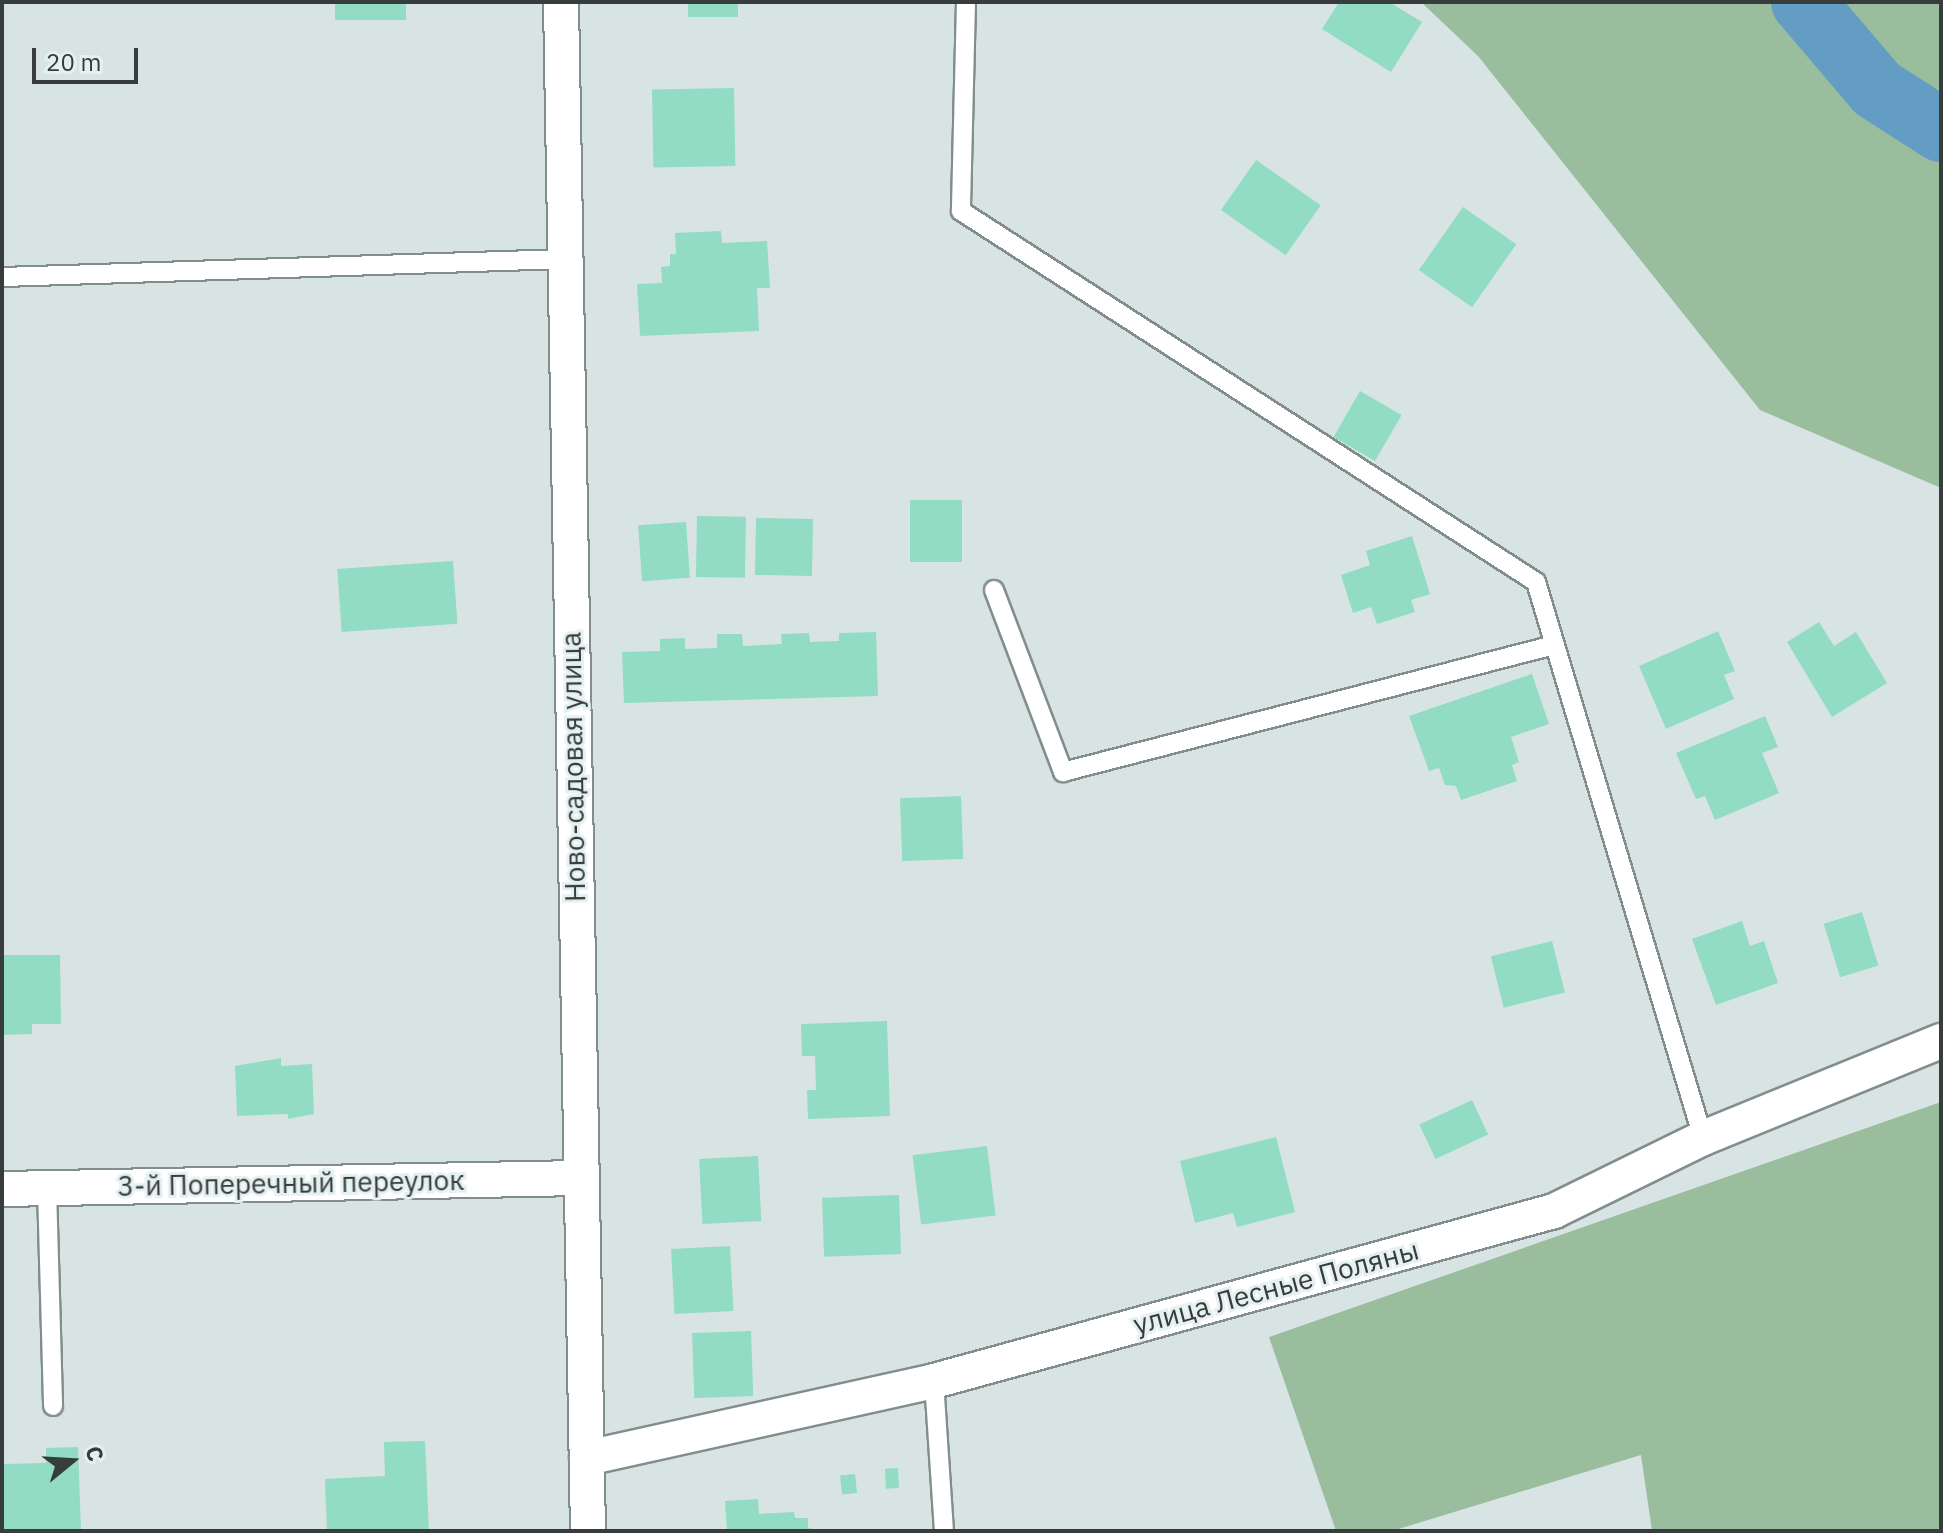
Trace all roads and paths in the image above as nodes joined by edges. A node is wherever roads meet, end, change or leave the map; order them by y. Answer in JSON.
{"nodes":[{"id":1,"x":561,"y":2,"type":"edge"},
{"id":2,"x":966,"y":2,"type":"edge"},
{"id":3,"x":565,"y":259,"type":"junction"},
{"id":4,"x":2,"y":277,"type":"edge"},
{"id":5,"x":994,"y":590,"type":"dead end"},
{"id":6,"x":1554,"y":645,"type":"junction"},
{"id":7,"x":1941,"y":1041,"type":"edge"},
{"id":8,"x":1703,"y":1138,"type":"junction"},
{"id":9,"x":580,"y":1178,"type":"junction"},
{"id":10,"x":47,"y":1188,"type":"junction"},
{"id":11,"x":2,"y":1189,"type":"edge"},
{"id":12,"x":934,"y":1381,"type":"junction"},
{"id":13,"x":53,"y":1406,"type":"dead end"},
{"id":14,"x":587,"y":1458,"type":"junction"},
{"id":15,"x":588,"y":1531,"type":"edge"},
{"id":16,"x":944,"y":1531,"type":"edge"}],
"edges":[{"from":1,"to":3,"type":"street","name":"Ново-садовая улица"},
{"from":2,"to":6,"type":"lane"},
{"from":3,"to":4,"type":"lane"},
{"from":3,"to":9,"type":"street","name":"Ново-садовая улица"},
{"from":5,"to":6,"type":"lane"},
{"from":6,"to":8,"type":"lane"},
{"from":7,"to":8,"type":"street","name":"улица Лесные Поляны"},
{"from":8,"to":12,"type":"street","name":"улица Лесные Поляны"},
{"from":9,"to":10,"type":"street","name":"3-й Поперечный переулок"},
{"from":9,"to":14,"type":"street","name":"Ново-садовая улица"},
{"from":10,"to":11,"type":"street","name":"3-й Поперечный переулок"},
{"from":10,"to":13,"type":"lane"},
{"from":12,"to":14,"type":"street","name":"улица Лесные Поляны"},
{"from":12,"to":16,"type":"lane"},
{"from":14,"to":15,"type":"street","name":"Ново-садовая улица"}]}
